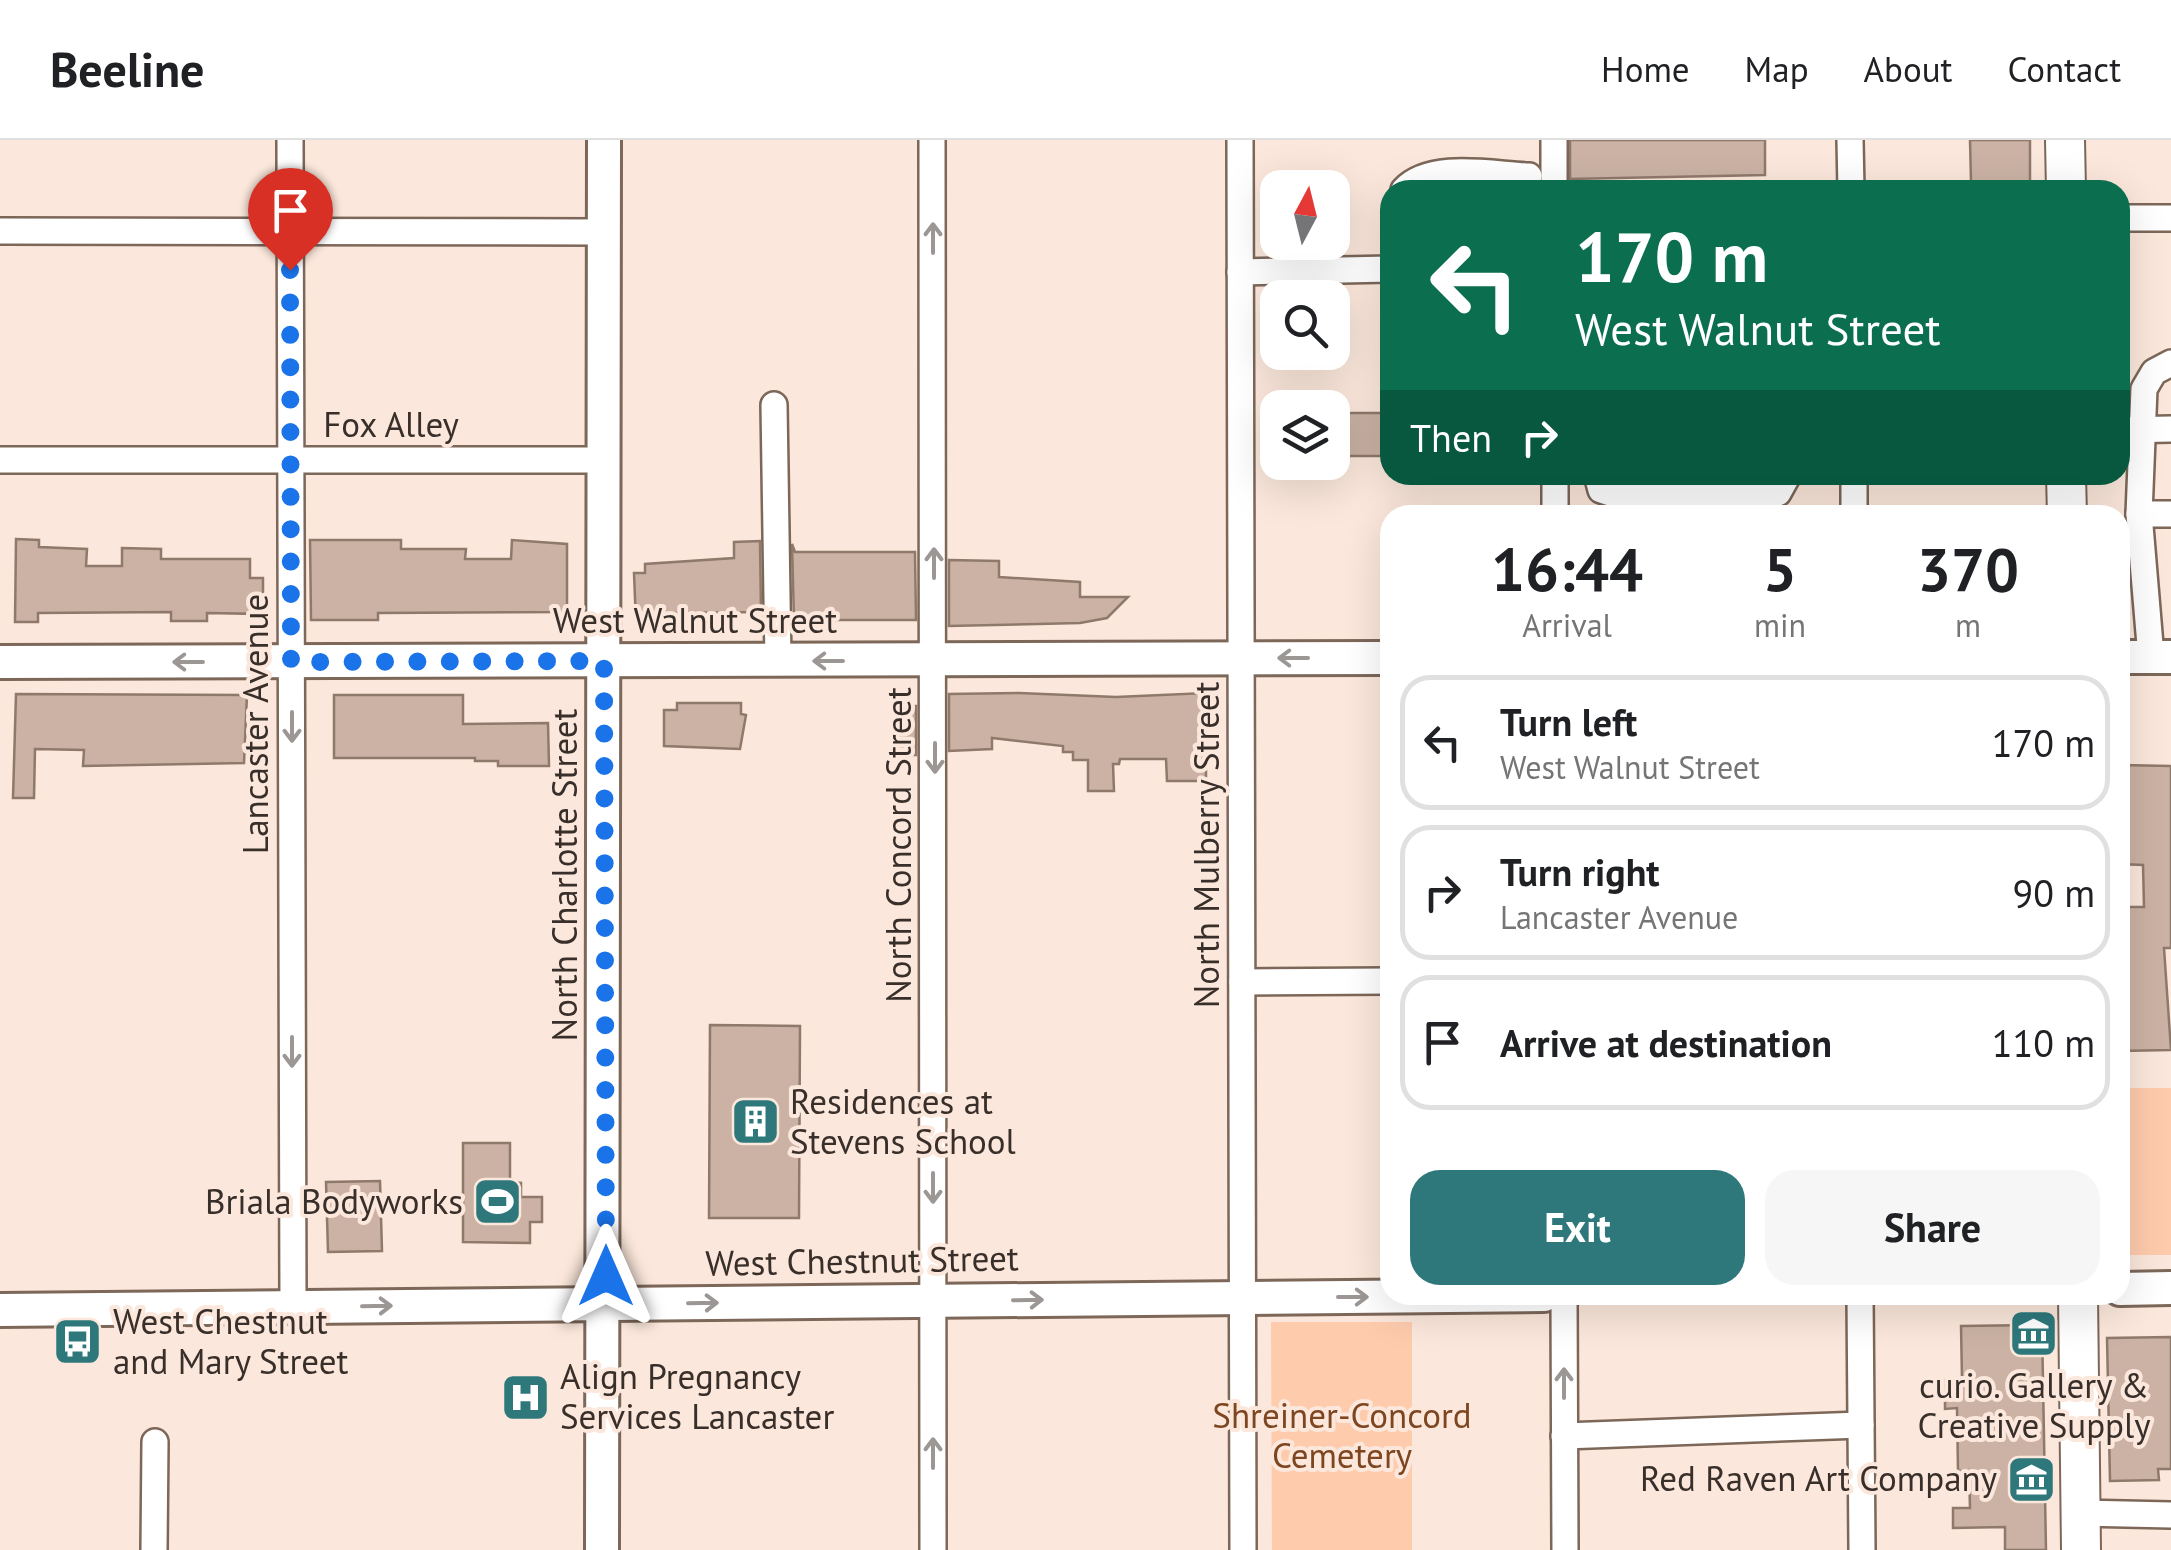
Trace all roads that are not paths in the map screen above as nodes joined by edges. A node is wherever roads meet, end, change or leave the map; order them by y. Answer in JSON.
{"nodes":[{"id":1,"x":290,"y":140,"type":"edge"},
{"id":2,"x":604,"y":140,"type":"edge"},
{"id":3,"x":932,"y":140,"type":"edge"},
{"id":4,"x":1240,"y":140,"type":"edge"},
{"id":5,"x":1554,"y":140,"type":"edge"},
{"id":6,"x":1850,"y":140,"type":"edge"},
{"id":7,"x":2066,"y":140,"type":"edge"},
{"id":8,"x":1530,"y":176,"type":"dead end"},
{"id":9,"x":1419,"y":180,"type":"edge"},
{"id":10,"x":1554,"y":180,"type":"edge"},
{"id":11,"x":1851,"y":180,"type":"edge"},
{"id":12,"x":2066,"y":180,"type":"edge"},
{"id":13,"x":2130,"y":218,"type":"edge"},
{"id":14,"x":2171,"y":218,"type":"edge"},
{"id":15,"x":0,"y":231,"type":"edge"},
{"id":16,"x":290,"y":232,"type":"junction"},
{"id":17,"x":604,"y":232,"type":"junction"},
{"id":18,"x":1380,"y":268,"type":"edge"},
{"id":19,"x":1240,"y":272,"type":"junction"},
{"id":20,"x":2171,"y":363,"type":"edge"},
{"id":21,"x":774,"y":405,"type":"dead end"},
{"id":22,"x":2171,"y":429,"type":"edge"},
{"id":23,"x":2130,"y":430,"type":"edge"},
{"id":24,"x":0,"y":460,"type":"edge"},
{"id":25,"x":289,"y":460,"type":"junction"},
{"id":26,"x":602,"y":460,"type":"junction"},
{"id":27,"x":1600,"y":485,"type":"edge"},
{"id":28,"x":1782,"y":485,"type":"edge"},
{"id":29,"x":2139,"y":514,"type":"junction"},
{"id":30,"x":2171,"y":514,"type":"edge"},
{"id":31,"x":2147,"y":657,"type":"edge"},
{"id":32,"x":1380,"y":658,"type":"edge"},
{"id":33,"x":1241,"y":659,"type":"junction"},
{"id":34,"x":935,"y":660,"type":"junction"},
{"id":35,"x":604,"y":661,"type":"junction"},
{"id":36,"x":778,"y":661,"type":"junction"},
{"id":37,"x":0,"y":662,"type":"edge"},
{"id":38,"x":291,"y":662,"type":"junction"},
{"id":39,"x":1380,"y":980,"type":"edge"},
{"id":40,"x":1242,"y":982,"type":"junction"},
{"id":41,"x":2130,"y":1288,"type":"edge"},
{"id":42,"x":2171,"y":1288,"type":"edge"},
{"id":43,"x":1380,"y":1297,"type":"edge"},
{"id":44,"x":1243,"y":1298,"type":"junction"},
{"id":45,"x":933,"y":1300,"type":"junction"},
{"id":46,"x":606,"y":1304,"type":"junction"},
{"id":47,"x":1564,"y":1305,"type":"edge"},
{"id":48,"x":1860,"y":1305,"type":"edge"},
{"id":49,"x":2078,"y":1305,"type":"edge"},
{"id":50,"x":293,"y":1307,"type":"junction"},
{"id":51,"x":0,"y":1310,"type":"edge"},
{"id":52,"x":1861,"y":1425,"type":"junction"},
{"id":53,"x":1564,"y":1436,"type":"junction"},
{"id":54,"x":155,"y":1442,"type":"dead end"},
{"id":55,"x":2171,"y":1516,"type":"edge"},
{"id":56,"x":2080,"y":1531,"type":"edge"},
{"id":57,"x":154,"y":1550,"type":"edge"},
{"id":58,"x":602,"y":1550,"type":"edge"},
{"id":59,"x":934,"y":1550,"type":"edge"},
{"id":60,"x":1243,"y":1550,"type":"edge"},
{"id":61,"x":1565,"y":1550,"type":"edge"},
{"id":62,"x":1862,"y":1550,"type":"edge"}],
"edges":[{"from":1,"to":16,"type":"street","name":"Lancaster Avenue"},
{"from":2,"to":17,"type":"main road","name":"North Charlotte Street"},
{"from":34,"to":3,"type":"street","name":"North Concord Street","one_way":true},
{"from":4,"to":19,"type":"street","name":"North Mulberry Street"},
{"from":5,"to":10,"type":"street"},
{"from":6,"to":11,"type":"street"},
{"from":7,"to":12,"type":"highway"},
{"from":8,"to":9,"type":"street"},
{"from":13,"to":14,"type":"street"},
{"from":15,"to":16,"type":"street"},
{"from":16,"to":17,"type":"street"},
{"from":16,"to":25,"type":"street","name":"Lancaster Avenue"},
{"from":17,"to":26,"type":"main road","name":"North Charlotte Street"},
{"from":18,"to":19,"type":"street"},
{"from":19,"to":33,"type":"street","name":"North Mulberry Street"},
{"from":20,"to":23,"type":"street"},
{"from":21,"to":36,"type":"street"},
{"from":22,"to":23,"type":"street"},
{"from":23,"to":29,"type":"street"},
{"from":24,"to":25,"type":"street","name":"Fox Alley"},
{"from":25,"to":26,"type":"street","name":"Fox Alley"},
{"from":25,"to":38,"type":"street","name":"Lancaster Avenue"},
{"from":26,"to":35,"type":"main road","name":"North Charlotte Street"},
{"from":27,"to":28,"type":"street"},
{"from":29,"to":30,"type":"street"},
{"from":29,"to":31,"type":"street"},
{"from":32,"to":33,"type":"main road","name":"West Walnut Street","one_way":true},
{"from":33,"to":34,"type":"main road","name":"West Walnut Street"},
{"from":33,"to":40,"type":"street","name":"North Mulberry Street"},
{"from":34,"to":36,"type":"main road","name":"West Walnut Street","one_way":true},
{"from":34,"to":45,"type":"street","name":"North Concord Street","one_way":true},
{"from":35,"to":36,"type":"main road","name":"West Walnut Street"},
{"from":35,"to":38,"type":"main road","name":"West Walnut Street"},
{"from":35,"to":46,"type":"main road","name":"North Charlotte Street"},
{"from":38,"to":37,"type":"main road","name":"West Walnut Street","one_way":true},
{"from":38,"to":50,"type":"street","name":"Lancaster Avenue","one_way":true},
{"from":39,"to":40,"type":"street"},
{"from":40,"to":44,"type":"street","name":"North Mulberry Street"},
{"from":41,"to":42,"type":"main road"},
{"from":44,"to":43,"type":"main road","name":"West Chestnut Street","one_way":true},
{"from":45,"to":44,"type":"main road","name":"West Chestnut Street","one_way":true},
{"from":44,"to":60,"type":"street","name":"North Mulberry Street"},
{"from":46,"to":45,"type":"main road","name":"West Chestnut Street","one_way":true},
{"from":59,"to":45,"type":"street","name":"North Concord Street","one_way":true},
{"from":50,"to":46,"type":"main road","name":"West Chestnut Street","one_way":true},
{"from":46,"to":58,"type":"main road","name":"North Charlotte Street"},
{"from":53,"to":47,"type":"street","one_way":true},
{"from":48,"to":52,"type":"street"},
{"from":49,"to":56,"type":"highway"},
{"from":50,"to":51,"type":"main road","name":"West Chestnut Street"},
{"from":52,"to":53,"type":"street"},
{"from":52,"to":62,"type":"street"},
{"from":53,"to":61,"type":"street"},
{"from":54,"to":57,"type":"street"},
{"from":55,"to":56,"type":"street"}]}
